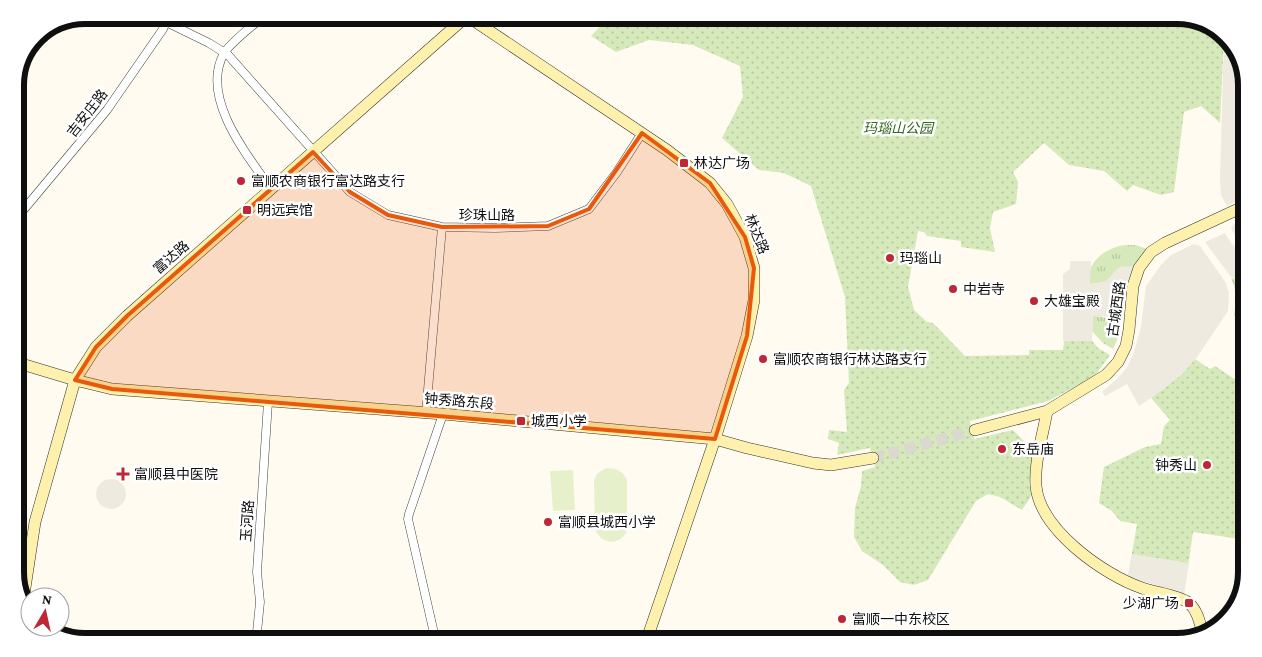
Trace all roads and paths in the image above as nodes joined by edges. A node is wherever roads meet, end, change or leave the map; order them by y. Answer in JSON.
{"nodes":[{"id":1,"x":165,"y":24,"type":"edge"},
{"id":2,"x":178,"y":24,"type":"edge"},
{"id":3,"x":255,"y":24,"type":"edge"},
{"id":4,"x":457,"y":24,"type":"edge"},
{"id":5,"x":480,"y":24,"type":"edge"},
{"id":6,"x":224,"y":52,"type":"junction"},
{"id":7,"x":642,"y":133,"type":"junction"},
{"id":8,"x":314,"y":152,"type":"junction"},
{"id":9,"x":271,"y":189,"type":"junction"},
{"id":10,"x":24,"y":209,"type":"edge"},
{"id":11,"x":1238,"y":210,"type":"edge"},
{"id":12,"x":442,"y":227,"type":"junction"},
{"id":13,"x":24,"y":365,"type":"edge"},
{"id":14,"x":75,"y":380,"type":"junction"},
{"id":15,"x":268,"y":402,"type":"junction"},
{"id":16,"x":1047,"y":411,"type":"junction"},
{"id":17,"x":426,"y":413,"type":"junction"},
{"id":18,"x":443,"y":414,"type":"junction"},
{"id":19,"x":975,"y":430,"type":"tunnel mouth"},
{"id":20,"x":715,"y":439,"type":"junction"},
{"id":21,"x":873,"y":458,"type":"tunnel mouth"},
{"id":22,"x":25,"y":585,"type":"edge"},
{"id":23,"x":1201,"y":628,"type":"edge"},
{"id":24,"x":257,"y":633,"type":"edge"},
{"id":25,"x":434,"y":633,"type":"edge"},
{"id":26,"x":649,"y":633,"type":"edge"}],
"edges":[{"from":1,"to":10,"type":"street","name":"吉安庄路"},
{"from":2,"to":6,"type":"street","name":"珍珠山路"},
{"from":3,"to":6,"type":"street"},
{"from":4,"to":8,"type":"street","name":"富达路"},
{"from":5,"to":7,"type":"street","name":"林达路"},
{"from":6,"to":8,"type":"street","name":"珍珠山路"},
{"from":6,"to":9,"type":"street"},
{"from":7,"to":12,"type":"street","name":"珍珠山路"},
{"from":7,"to":20,"type":"street","name":"林达路"},
{"from":8,"to":9,"type":"street","name":"富达路"},
{"from":8,"to":12,"type":"street","name":"珍珠山路"},
{"from":9,"to":14,"type":"street","name":"富达路"},
{"from":11,"to":16,"type":"street","name":"古城西路"},
{"from":12,"to":17,"type":"street"},
{"from":13,"to":14,"type":"street","name":"钟秀路东段"},
{"from":14,"to":15,"type":"street","name":"钟秀路东段"},
{"from":14,"to":22,"type":"street","name":"富达路"},
{"from":15,"to":17,"type":"street","name":"钟秀路东段"},
{"from":15,"to":24,"type":"street","name":"玉河路"},
{"from":16,"to":19,"type":"street","name":"古城西路"},
{"from":16,"to":23,"type":"street"},
{"from":17,"to":18,"type":"street","name":"钟秀路东段"},
{"from":18,"to":20,"type":"street","name":"钟秀路东段"},
{"from":18,"to":25,"type":"street"},
{"from":20,"to":21,"type":"street","name":"钟秀路东段"},
{"from":20,"to":26,"type":"street","name":"林达路"}]}
